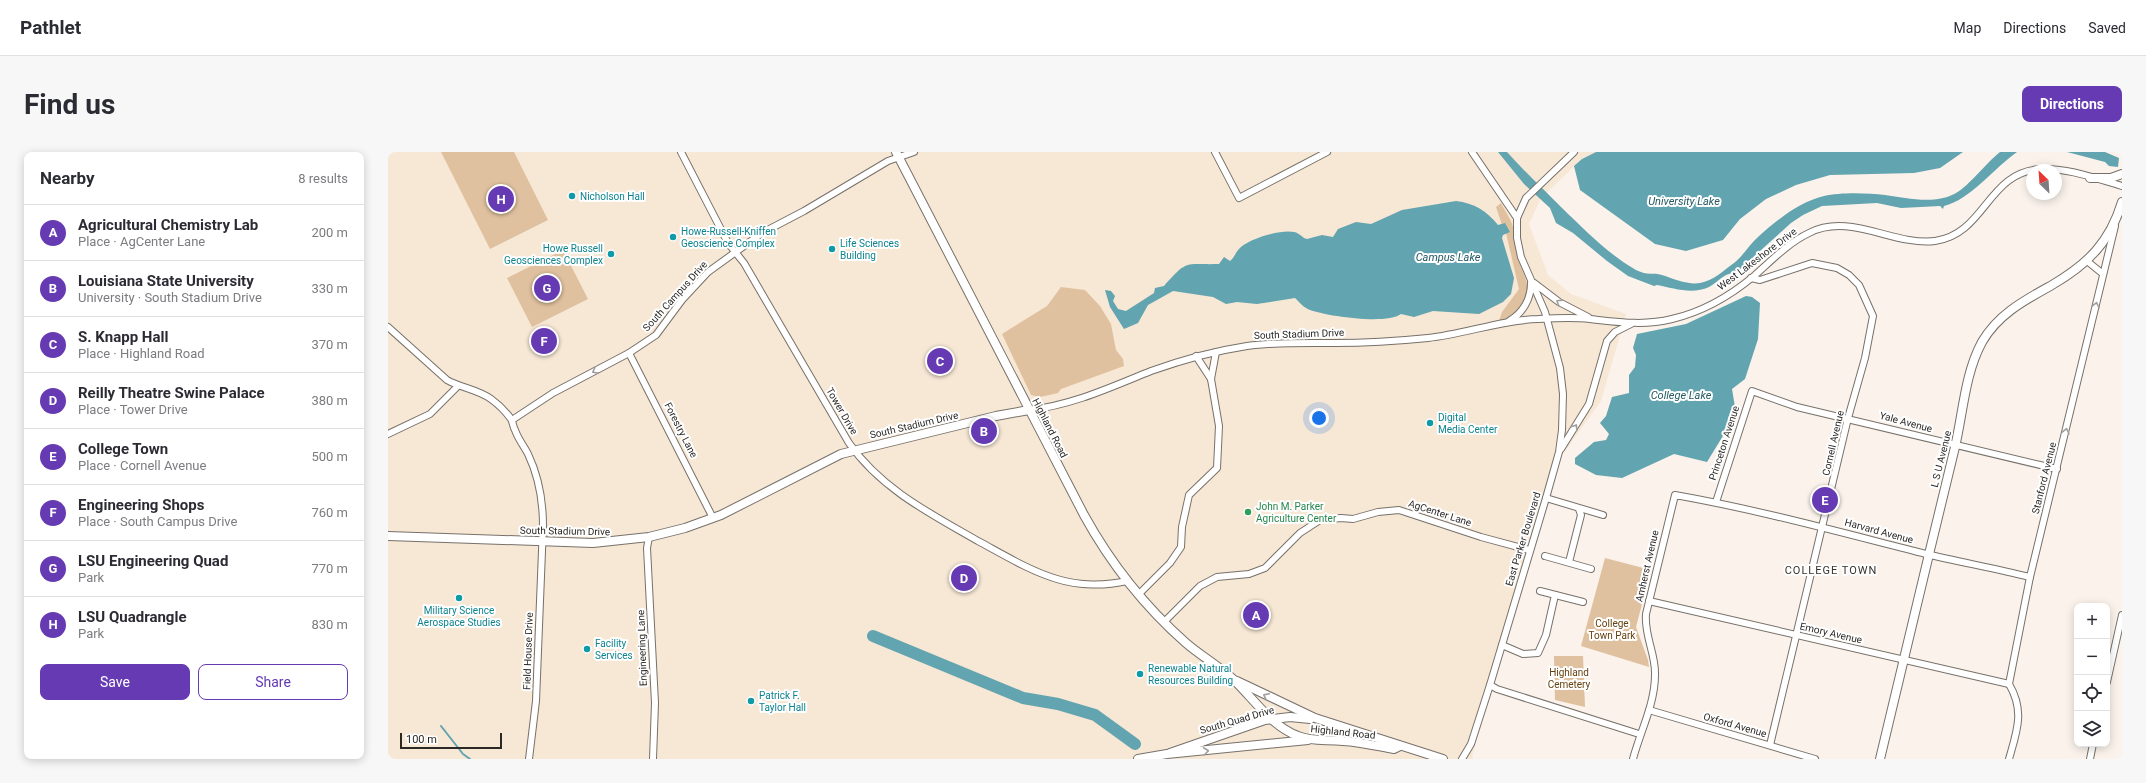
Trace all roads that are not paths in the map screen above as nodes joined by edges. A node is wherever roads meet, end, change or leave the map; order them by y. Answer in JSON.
{"nodes":[{"id":1,"x":680,"y":152,"type":"edge"},
{"id":2,"x":914,"y":152,"type":"edge"},
{"id":3,"x":1215,"y":152,"type":"edge"},
{"id":4,"x":1327,"y":152,"type":"edge"},
{"id":5,"x":1472,"y":152,"type":"edge"},
{"id":6,"x":1566,"y":152,"type":"edge"},
{"id":7,"x":1574,"y":152,"type":"edge"},
{"id":8,"x":897,"y":155,"type":"edge"},
{"id":9,"x":1566,"y":160,"type":"junction"},
{"id":10,"x":2122,"y":174,"type":"edge"},
{"id":11,"x":2090,"y":178,"type":"junction"},
{"id":12,"x":2122,"y":186,"type":"edge"},
{"id":13,"x":2122,"y":202,"type":"edge"},
{"id":14,"x":1517,"y":218,"type":"junction"},
{"id":15,"x":2116,"y":222,"type":"junction"},
{"id":16,"x":735,"y":252,"type":"junction"},
{"id":17,"x":2087,"y":261,"type":"junction"},
{"id":18,"x":2103,"y":274,"type":"junction"},
{"id":19,"x":1751,"y":278,"type":"junction"},
{"id":20,"x":1531,"y":279,"type":"junction"},
{"id":21,"x":1546,"y":319,"type":"junction"},
{"id":22,"x":1592,"y":319,"type":"junction"},
{"id":23,"x":1506,"y":323,"type":"junction"},
{"id":24,"x":1631,"y":324,"type":"junction"},
{"id":25,"x":388,"y":327,"type":"edge"},
{"id":26,"x":1216,"y":352,"type":"junction"},
{"id":27,"x":629,"y":353,"type":"junction"},
{"id":28,"x":1196,"y":356,"type":"junction"},
{"id":29,"x":1211,"y":379,"type":"junction"},
{"id":30,"x":458,"y":386,"type":"junction"},
{"id":31,"x":1752,"y":391,"type":"joint"},
{"id":32,"x":1029,"y":410,"type":"junction"},
{"id":33,"x":1848,"y":418,"type":"junction"},
{"id":34,"x":512,"y":420,"type":"junction"},
{"id":35,"x":388,"y":434,"type":"edge"},
{"id":36,"x":1956,"y":446,"type":"junction"},
{"id":37,"x":855,"y":450,"type":"junction"},
{"id":38,"x":1556,"y":461,"type":"junction"},
{"id":39,"x":2057,"y":469,"type":"junction"},
{"id":40,"x":1675,"y":495,"type":"joint"},
{"id":41,"x":1546,"y":498,"type":"junction"},
{"id":42,"x":1716,"y":502,"type":"junction"},
{"id":43,"x":1579,"y":509,"type":"junction"},
{"id":44,"x":1603,"y":515,"type":"dead end"},
{"id":45,"x":713,"y":518,"type":"junction"},
{"id":46,"x":1824,"y":527,"type":"junction"},
{"id":47,"x":388,"y":536,"type":"edge"},
{"id":48,"x":649,"y":537,"type":"junction"},
{"id":49,"x":542,"y":543,"type":"junction"},
{"id":50,"x":1529,"y":550,"type":"junction"},
{"id":51,"x":1927,"y":554,"type":"junction"},
{"id":52,"x":1545,"y":556,"type":"dead end"},
{"id":53,"x":1569,"y":562,"type":"junction"},
{"id":54,"x":1591,"y":569,"type":"dead end"},
{"id":55,"x":2030,"y":577,"type":"junction"},
{"id":56,"x":1127,"y":581,"type":"junction"},
{"id":57,"x":1540,"y":591,"type":"dead end"},
{"id":58,"x":1138,"y":595,"type":"junction"},
{"id":59,"x":1555,"y":595,"type":"junction"},
{"id":60,"x":1649,"y":601,"type":"junction"},
{"id":61,"x":1583,"y":602,"type":"dead end"},
{"id":62,"x":2122,"y":615,"type":"edge"},
{"id":63,"x":1164,"y":622,"type":"junction"},
{"id":64,"x":1796,"y":636,"type":"junction"},
{"id":65,"x":1502,"y":645,"type":"junction"},
{"id":66,"x":1902,"y":660,"type":"junction"},
{"id":67,"x":2109,"y":675,"type":"edge"},
{"id":68,"x":1232,"y":679,"type":"junction"},
{"id":69,"x":2009,"y":684,"type":"junction"},
{"id":70,"x":1490,"y":685,"type":"junction"},
{"id":71,"x":1649,"y":710,"type":"junction"},
{"id":72,"x":1315,"y":718,"type":"junction"},
{"id":73,"x":1272,"y":719,"type":"junction"},
{"id":74,"x":1640,"y":734,"type":"junction"},
{"id":75,"x":1313,"y":740,"type":"junction"},
{"id":76,"x":1770,"y":745,"type":"junction"},
{"id":77,"x":1400,"y":746,"type":"junction"},
{"id":78,"x":2092,"y":747,"type":"edge"},
{"id":79,"x":1167,"y":754,"type":"junction"},
{"id":80,"x":529,"y":759,"type":"edge"},
{"id":81,"x":653,"y":759,"type":"edge"},
{"id":82,"x":1138,"y":759,"type":"edge"},
{"id":83,"x":1443,"y":759,"type":"edge"},
{"id":84,"x":1462,"y":759,"type":"edge"},
{"id":85,"x":1633,"y":759,"type":"edge"},
{"id":86,"x":1815,"y":759,"type":"edge"},
{"id":87,"x":1880,"y":759,"type":"edge"},
{"id":88,"x":2009,"y":759,"type":"edge"},
{"id":89,"x":2090,"y":759,"type":"edge"}],
"edges":[{"from":1,"to":16,"type":"street","name":"Tower Drive"},
{"from":2,"to":8,"type":"street","name":"South Campus Drive"},
{"from":3,"to":4,"type":"street"},
{"from":5,"to":14,"type":"street"},
{"from":6,"to":9,"type":"street"},
{"from":7,"to":9,"type":"street"},
{"from":8,"to":16,"type":"street","name":"South Campus Drive"},
{"from":8,"to":32,"type":"street","name":"Highland Road"},
{"from":9,"to":14,"type":"street"},
{"from":10,"to":11,"type":"street"},
{"from":11,"to":12,"type":"street","name":"West Lakeshore Drive"},
{"from":11,"to":19,"type":"street","name":"West Lakeshore Drive"},
{"from":13,"to":15,"type":"street","name":"Stanford Avenue"},
{"from":14,"to":20,"type":"street"},
{"from":15,"to":17,"type":"street","name":"L S U Avenue"},
{"from":15,"to":18,"type":"street","name":"Stanford Avenue"},
{"from":16,"to":27,"type":"street","name":"South Campus Drive"},
{"from":16,"to":37,"type":"street","name":"Tower Drive"},
{"from":17,"to":18,"type":"street"},
{"from":17,"to":36,"type":"street","name":"L S U Avenue"},
{"from":39,"to":18,"type":"street","name":"Stanford Avenue","one_way":true},
{"from":19,"to":24,"type":"street","name":"West Lakeshore Drive"},
{"from":19,"to":33,"type":"street","name":"Cornell Avenue"},
{"from":20,"to":21,"type":"street"},
{"from":22,"to":20,"type":"street","one_way":true},
{"from":20,"to":23,"type":"street"},
{"from":21,"to":22,"type":"street","name":"West Lakeshore Drive"},
{"from":21,"to":23,"type":"street","name":"South Stadium Drive"},
{"from":21,"to":38,"type":"street","name":"East Parker Boulevard"},
{"from":22,"to":24,"type":"street","name":"West Lakeshore Drive"},
{"from":23,"to":26,"type":"street","name":"South Stadium Drive"},
{"from":38,"to":24,"type":"street","one_way":true},
{"from":25,"to":30,"type":"street"},
{"from":26,"to":28,"type":"street","name":"South Stadium Drive"},
{"from":26,"to":29,"type":"street"},
{"from":27,"to":34,"type":"street","name":"South Campus Drive","one_way":true},
{"from":27,"to":45,"type":"street","name":"Forestry Lane"},
{"from":28,"to":29,"type":"street"},
{"from":28,"to":32,"type":"street","name":"South Stadium Drive"},
{"from":29,"to":58,"type":"street"},
{"from":30,"to":34,"type":"street"},
{"from":30,"to":35,"type":"street"},
{"from":31,"to":33,"type":"street","name":"Yale Avenue"},
{"from":31,"to":42,"type":"street","name":"Princeton Avenue"},
{"from":32,"to":37,"type":"street","name":"South Stadium Drive"},
{"from":32,"to":56,"type":"street","name":"Highland Road"},
{"from":33,"to":36,"type":"street","name":"Yale Avenue"},
{"from":33,"to":46,"type":"street","name":"Cornell Avenue"},
{"from":34,"to":49,"type":"street","name":"Field House Drive"},
{"from":36,"to":39,"type":"street","name":"Yale Avenue"},
{"from":36,"to":51,"type":"street","name":"L S U Avenue"},
{"from":37,"to":45,"type":"street","name":"South Stadium Drive"},
{"from":37,"to":56,"type":"street","name":"Tower Drive"},
{"from":38,"to":41,"type":"street","name":"East Parker Boulevard"},
{"from":39,"to":55,"type":"street","name":"Stanford Avenue"},
{"from":40,"to":42,"type":"street","name":"Harvard Avenue"},
{"from":40,"to":60,"type":"street","name":"Amherst Avenue"},
{"from":41,"to":43,"type":"street"},
{"from":41,"to":50,"type":"street","name":"East Parker Boulevard"},
{"from":42,"to":46,"type":"street","name":"Harvard Avenue"},
{"from":43,"to":44,"type":"street"},
{"from":43,"to":53,"type":"street"},
{"from":45,"to":48,"type":"street","name":"South Stadium Drive"},
{"from":46,"to":51,"type":"street","name":"Harvard Avenue"},
{"from":46,"to":64,"type":"street","name":"Cornell Avenue"},
{"from":47,"to":49,"type":"street","name":"South Stadium Drive"},
{"from":48,"to":49,"type":"street","name":"South Stadium Drive"},
{"from":48,"to":81,"type":"street","name":"Engineering Lane"},
{"from":49,"to":80,"type":"street","name":"Field House Drive"},
{"from":50,"to":63,"type":"street","name":"AgCenter Lane"},
{"from":50,"to":65,"type":"street","name":"East Parker Boulevard"},
{"from":51,"to":55,"type":"street","name":"Harvard Avenue"},
{"from":51,"to":66,"type":"street","name":"L S U Avenue"},
{"from":52,"to":53,"type":"street"},
{"from":53,"to":54,"type":"street"},
{"from":55,"to":69,"type":"street","name":"Stanford Avenue"},
{"from":56,"to":58,"type":"street","name":"Highland Road"},
{"from":57,"to":59,"type":"street"},
{"from":58,"to":63,"type":"street","name":"Highland Road"},
{"from":59,"to":61,"type":"street"},
{"from":59,"to":65,"type":"street"},
{"from":60,"to":64,"type":"street","name":"Emory Avenue"},
{"from":60,"to":71,"type":"street","name":"Amherst Avenue"},
{"from":62,"to":67,"type":"street"},
{"from":63,"to":68,"type":"street","name":"Highland Road"},
{"from":64,"to":66,"type":"street","name":"Emory Avenue"},
{"from":64,"to":76,"type":"street","name":"Cornell Avenue"},
{"from":65,"to":70,"type":"street","name":"East Parker Boulevard"},
{"from":66,"to":69,"type":"street","name":"Emory Avenue"},
{"from":66,"to":87,"type":"street","name":"L S U Avenue"},
{"from":72,"to":68,"type":"street","name":"Highland Road","one_way":true},
{"from":68,"to":73,"type":"street","name":"Highland Road"},
{"from":69,"to":88,"type":"street"},
{"from":70,"to":74,"type":"street"},
{"from":70,"to":84,"type":"street","name":"East Parker Boulevard"},
{"from":71,"to":74,"type":"street","name":"Amherst Avenue"},
{"from":71,"to":76,"type":"street","name":"Oxford Avenue"},
{"from":72,"to":73,"type":"street","name":"South Quad Drive"},
{"from":72,"to":77,"type":"street","name":"Highland Road"},
{"from":73,"to":75,"type":"street","name":"Highland Road"},
{"from":73,"to":79,"type":"street","name":"South Quad Drive"},
{"from":74,"to":85,"type":"street","name":"Amherst Avenue"},
{"from":75,"to":77,"type":"street","name":"Highland Road"},
{"from":79,"to":75,"type":"street","name":"South Quad Drive","one_way":true},
{"from":76,"to":86,"type":"street","name":"Oxford Avenue"},
{"from":77,"to":83,"type":"street","name":"Highland Road"},
{"from":78,"to":89,"type":"street"},
{"from":79,"to":82,"type":"street","name":"South Quad Drive"}]}
